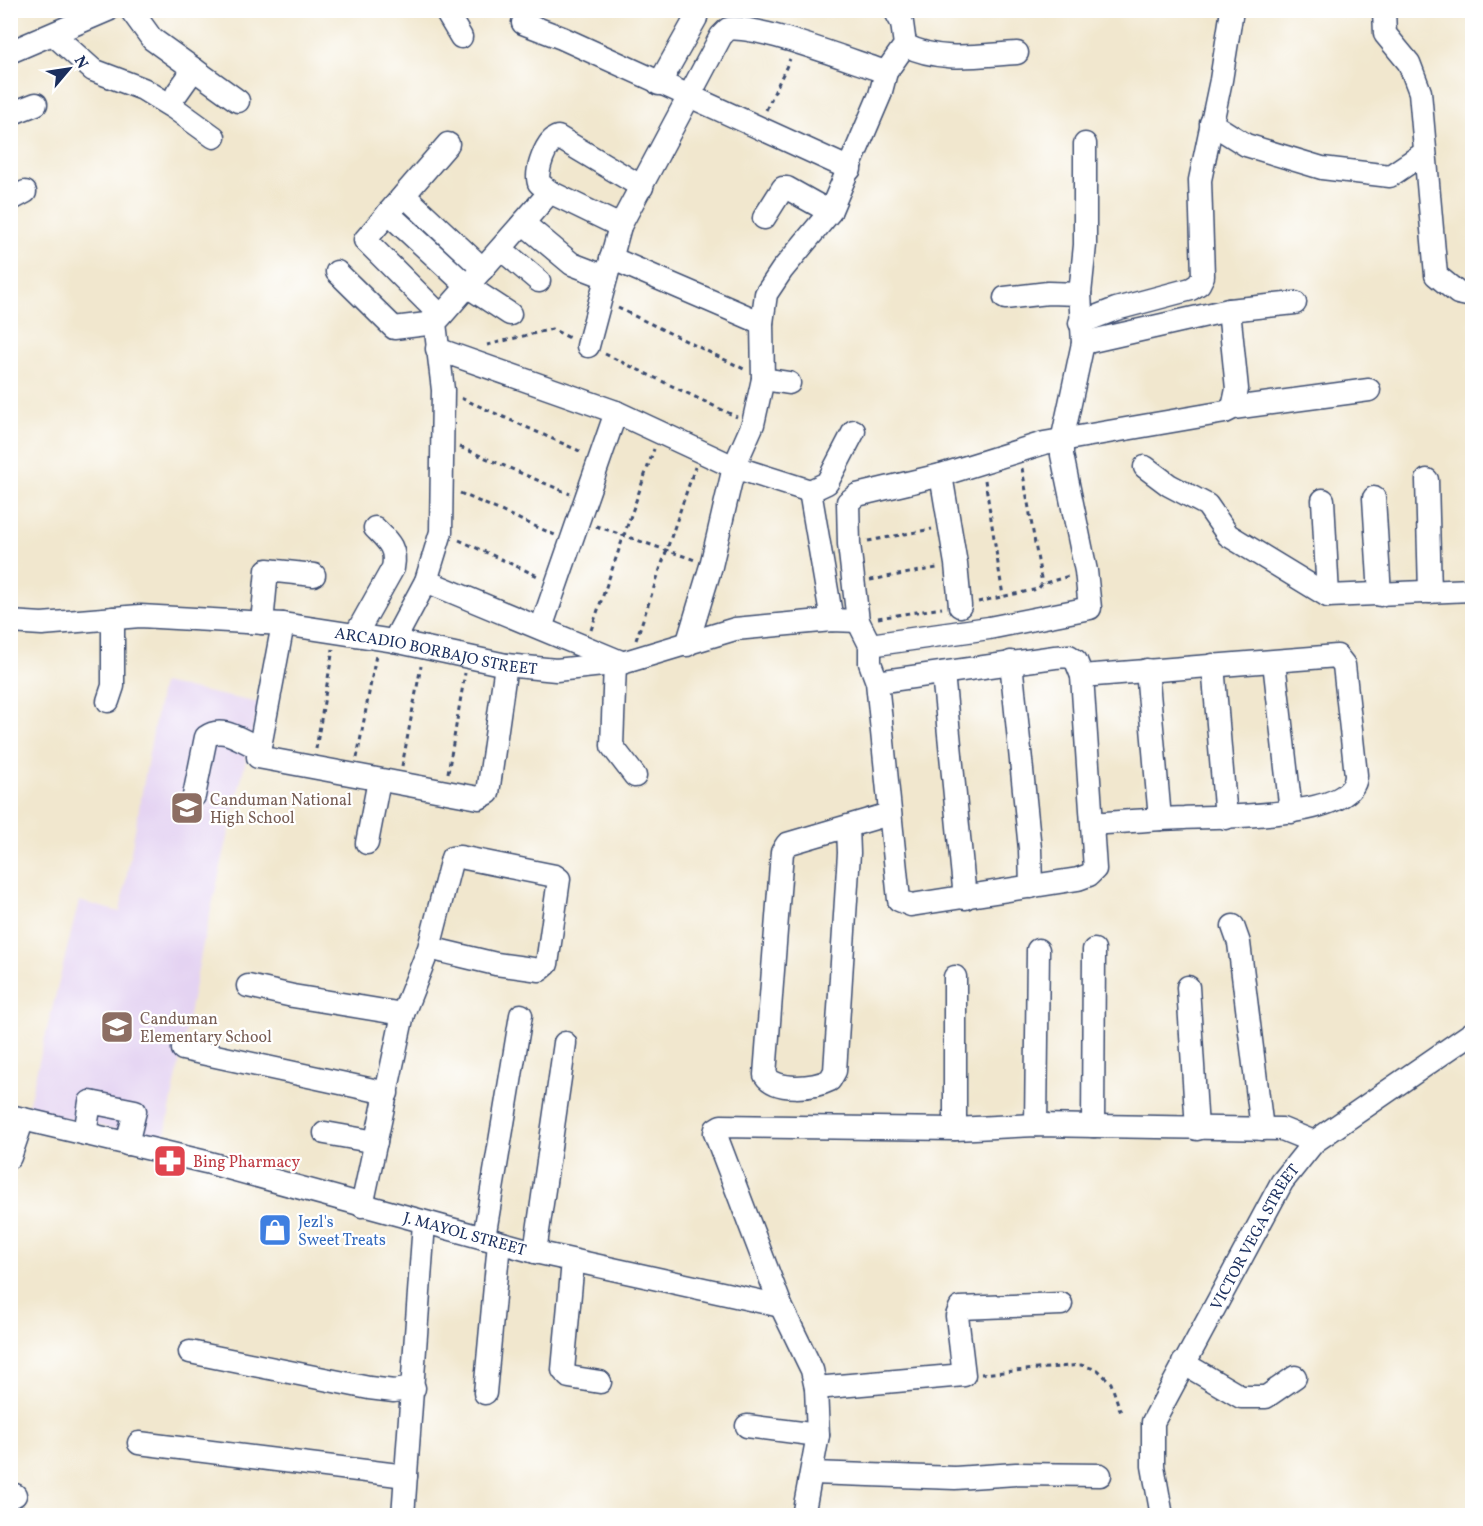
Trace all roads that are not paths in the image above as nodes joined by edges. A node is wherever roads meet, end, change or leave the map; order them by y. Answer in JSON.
{"nodes":[{"id":1,"x":108,"y":10,"type":"edge"},
{"id":2,"x":131,"y":10,"type":"edge"},
{"id":3,"x":445,"y":10,"type":"edge"},
{"id":4,"x":895,"y":10,"type":"edge"},
{"id":5,"x":1232,"y":10,"type":"edge"},
{"id":6,"x":1384,"y":10,"type":"edge"},
{"id":7,"x":696,"y":18,"type":"dead end"},
{"id":8,"x":523,"y":23,"type":"dead end"},
{"id":9,"x":54,"y":35,"type":"junction"},
{"id":10,"x":461,"y":37,"type":"dead end"},
{"id":11,"x":905,"y":45,"type":"junction"},
{"id":12,"x":10,"y":52,"type":"edge"},
{"id":13,"x":1017,"y":53,"type":"dead end"},
{"id":14,"x":194,"y":69,"type":"junction"},
{"id":15,"x":886,"y":72,"type":"junction"},
{"id":16,"x":659,"y":84,"type":"junction"},
{"id":17,"x":177,"y":93,"type":"dead end"},
{"id":18,"x":690,"y":96,"type":"junction"},
{"id":19,"x":238,"y":101,"type":"dead end"},
{"id":20,"x":36,"y":104,"type":"dead end"},
{"id":21,"x":10,"y":114,"type":"edge"},
{"id":22,"x":1211,"y":123,"type":"junction"},
{"id":23,"x":214,"y":137,"type":"dead end"},
{"id":24,"x":448,"y":144,"type":"dead end"},
{"id":25,"x":1085,"y":144,"type":"dead end"},
{"id":26,"x":1424,"y":153,"type":"junction"},
{"id":27,"x":850,"y":169,"type":"junction"},
{"id":28,"x":642,"y":187,"type":"junction"},
{"id":29,"x":550,"y":192,"type":"junction"},
{"id":30,"x":404,"y":195,"type":"junction"},
{"id":31,"x":830,"y":212,"type":"junction"},
{"id":32,"x":388,"y":213,"type":"junction"},
{"id":33,"x":764,"y":218,"type":"dead end"},
{"id":34,"x":524,"y":223,"type":"junction"},
{"id":35,"x":620,"y":226,"type":"junction"},
{"id":36,"x":501,"y":249,"type":"junction"},
{"id":37,"x":609,"y":267,"type":"junction"},
{"id":38,"x":483,"y":269,"type":"junction"},
{"id":39,"x":337,"y":272,"type":"dead end"},
{"id":40,"x":539,"y":281,"type":"dead end"},
{"id":41,"x":467,"y":286,"type":"junction"},
{"id":42,"x":1080,"y":294,"type":"junction"},
{"id":43,"x":1473,"y":296,"type":"edge"},
{"id":44,"x":1005,"y":298,"type":"dead end"},
{"id":45,"x":1295,"y":303,"type":"dead end"},
{"id":46,"x":1229,"y":310,"type":"junction"},
{"id":47,"x":510,"y":314,"type":"dead end"},
{"id":48,"x":438,"y":320,"type":"junction"},
{"id":49,"x":762,"y":323,"type":"junction"},
{"id":50,"x":1082,"y":333,"type":"junction"},
{"id":51,"x":588,"y":346,"type":"road end"},
{"id":52,"x":437,"y":349,"type":"junction"},
{"id":53,"x":764,"y":379,"type":"junction"},
{"id":54,"x":789,"y":383,"type":"dead end"},
{"id":55,"x":1369,"y":390,"type":"dead end"},
{"id":56,"x":1233,"y":408,"type":"junction"},
{"id":57,"x":616,"y":412,"type":"junction"},
{"id":58,"x":854,"y":431,"type":"dead end"},
{"id":59,"x":1062,"y":441,"type":"junction"},
{"id":60,"x":1145,"y":466,"type":"dead end"},
{"id":61,"x":734,"y":467,"type":"junction"},
{"id":62,"x":941,"y":475,"type":"junction"},
{"id":63,"x":1427,"y":480,"type":"dead end"},
{"id":64,"x":810,"y":491,"type":"junction"},
{"id":65,"x":1374,"y":498,"type":"dead end"},
{"id":66,"x":1323,"y":500,"type":"dead end"},
{"id":67,"x":375,"y":528,"type":"dead end"},
{"id":68,"x":314,"y":575,"type":"dead end"},
{"id":69,"x":426,"y":580,"type":"junction"},
{"id":70,"x":1473,"y":590,"type":"edge"},
{"id":71,"x":1430,"y":592,"type":"junction"},
{"id":72,"x":1380,"y":595,"type":"junction"},
{"id":73,"x":1328,"y":596,"type":"junction"},
{"id":74,"x":960,"y":606,"type":"dead end"},
{"id":75,"x":112,"y":618,"type":"junction"},
{"id":76,"x":832,"y":620,"type":"junction"},
{"id":77,"x":858,"y":621,"type":"junction"},
{"id":78,"x":10,"y":622,"type":"edge"},
{"id":79,"x":273,"y":624,"type":"junction"},
{"id":80,"x":541,"y":628,"type":"junction"},
{"id":81,"x":346,"y":633,"type":"junction"},
{"id":82,"x":387,"y":640,"type":"junction"},
{"id":83,"x":687,"y":645,"type":"junction"},
{"id":84,"x":622,"y":662,"type":"junction"},
{"id":85,"x":1011,"y":662,"type":"junction"},
{"id":86,"x":1274,"y":662,"type":"junction"},
{"id":87,"x":873,"y":663,"type":"junction"},
{"id":88,"x":506,"y":665,"type":"junction"},
{"id":89,"x":1212,"y":665,"type":"junction"},
{"id":90,"x":1147,"y":670,"type":"junction"},
{"id":91,"x":944,"y":672,"type":"junction"},
{"id":92,"x":1082,"y":676,"type":"junction"},
{"id":93,"x":108,"y":701,"type":"dead end"},
{"id":94,"x":260,"y":747,"type":"junction"},
{"id":95,"x":635,"y":776,"type":"dead end"},
{"id":96,"x":389,"y":781,"type":"junction"},
{"id":97,"x":194,"y":796,"type":"dead end"},
{"id":98,"x":1291,"y":813,"type":"junction"},
{"id":99,"x":889,"y":814,"type":"junction"},
{"id":100,"x":1226,"y":818,"type":"junction"},
{"id":101,"x":1160,"y":819,"type":"junction"},
{"id":102,"x":1092,"y":825,"type":"junction"},
{"id":103,"x":848,"y":826,"type":"junction"},
{"id":104,"x":367,"y":843,"type":"dead end"},
{"id":105,"x":1031,"y":887,"type":"junction"},
{"id":106,"x":965,"y":898,"type":"junction"},
{"id":107,"x":1233,"y":926,"type":"dead end"},
{"id":108,"x":429,"y":948,"type":"junction"},
{"id":109,"x":1038,"y":950,"type":"dead end"},
{"id":110,"x":1094,"y":950,"type":"dead end"},
{"id":111,"x":955,"y":977,"type":"dead end"},
{"id":112,"x":248,"y":986,"type":"dead end"},
{"id":113,"x":1188,"y":987,"type":"dead end"},
{"id":114,"x":403,"y":1014,"type":"junction"},
{"id":115,"x":521,"y":1015,"type":"dead end"},
{"id":116,"x":1473,"y":1033,"type":"edge"},
{"id":117,"x":565,"y":1043,"type":"dead end"},
{"id":118,"x":183,"y":1049,"type":"dead end"},
{"id":119,"x":387,"y":1093,"type":"junction"},
{"id":120,"x":17,"y":1117,"type":"edge"},
{"id":121,"x":1036,"y":1125,"type":"junction"},
{"id":122,"x":1092,"y":1126,"type":"junction"},
{"id":123,"x":955,"y":1128,"type":"junction"},
{"id":124,"x":1197,"y":1129,"type":"junction"},
{"id":125,"x":1262,"y":1129,"type":"junction"},
{"id":126,"x":325,"y":1133,"type":"dead end"},
{"id":127,"x":85,"y":1134,"type":"junction"},
{"id":128,"x":376,"y":1142,"type":"junction"},
{"id":129,"x":1314,"y":1142,"type":"junction"},
{"id":130,"x":127,"y":1144,"type":"junction"},
{"id":131,"x":10,"y":1157,"type":"edge"},
{"id":132,"x":362,"y":1206,"type":"junction"},
{"id":133,"x":424,"y":1223,"type":"junction"},
{"id":134,"x":491,"y":1240,"type":"junction"},
{"id":135,"x":535,"y":1252,"type":"junction"},
{"id":136,"x":573,"y":1261,"type":"junction"},
{"id":137,"x":1061,"y":1304,"type":"dead end"},
{"id":138,"x":781,"y":1306,"type":"junction"},
{"id":139,"x":190,"y":1352,"type":"dead end"},
{"id":140,"x":1183,"y":1363,"type":"junction"},
{"id":141,"x":1295,"y":1377,"type":"dead end"},
{"id":142,"x":600,"y":1382,"type":"dead end"},
{"id":143,"x":414,"y":1388,"type":"junction"},
{"id":144,"x":816,"y":1388,"type":"junction"},
{"id":145,"x":485,"y":1393,"type":"dead end"},
{"id":146,"x":747,"y":1426,"type":"dead end"},
{"id":147,"x":818,"y":1435,"type":"junction"},
{"id":148,"x":139,"y":1443,"type":"dead end"},
{"id":149,"x":812,"y":1473,"type":"junction"},
{"id":150,"x":1100,"y":1475,"type":"dead end"},
{"id":151,"x":406,"y":1476,"type":"junction"},
{"id":152,"x":403,"y":1515,"type":"edge"},
{"id":153,"x":803,"y":1515,"type":"edge"},
{"id":154,"x":1162,"y":1515,"type":"edge"}],
"edges":[{"from":1,"to":9,"type":"street"},
{"from":2,"to":14,"type":"street"},
{"from":3,"to":10,"type":"street"},
{"from":4,"to":11,"type":"street"},
{"from":5,"to":22,"type":"street"},
{"from":6,"to":26,"type":"street"},
{"from":7,"to":16,"type":"street"},
{"from":8,"to":16,"type":"street"},
{"from":9,"to":12,"type":"street"},
{"from":9,"to":23,"type":"street"},
{"from":11,"to":13,"type":"street"},
{"from":11,"to":15,"type":"street"},
{"from":14,"to":17,"type":"street"},
{"from":14,"to":19,"type":"street"},
{"from":15,"to":18,"type":"street"},
{"from":15,"to":27,"type":"street"},
{"from":16,"to":18,"type":"street"},
{"from":18,"to":27,"type":"street"},
{"from":18,"to":28,"type":"street"},
{"from":20,"to":21,"type":"street"},
{"from":22,"to":26,"type":"street"},
{"from":22,"to":50,"type":"street"},
{"from":24,"to":30,"type":"street"},
{"from":25,"to":42,"type":"street"},
{"from":26,"to":43,"type":"street"},
{"from":27,"to":31,"type":"street"},
{"from":28,"to":29,"type":"street"},
{"from":28,"to":35,"type":"street"},
{"from":29,"to":34,"type":"street"},
{"from":29,"to":35,"type":"street"},
{"from":30,"to":32,"type":"street"},
{"from":30,"to":38,"type":"street"},
{"from":31,"to":33,"type":"street"},
{"from":31,"to":49,"type":"street"},
{"from":32,"to":41,"type":"street"},
{"from":32,"to":48,"type":"street"},
{"from":34,"to":36,"type":"street"},
{"from":34,"to":37,"type":"street"},
{"from":35,"to":37,"type":"street"},
{"from":36,"to":38,"type":"street"},
{"from":36,"to":40,"type":"street"},
{"from":37,"to":49,"type":"street"},
{"from":37,"to":51,"type":"street"},
{"from":38,"to":41,"type":"street"},
{"from":39,"to":48,"type":"street"},
{"from":41,"to":47,"type":"street"},
{"from":41,"to":48,"type":"street"},
{"from":42,"to":44,"type":"street"},
{"from":42,"to":50,"type":"street"},
{"from":45,"to":46,"type":"street"},
{"from":46,"to":50,"type":"street"},
{"from":46,"to":56,"type":"street"},
{"from":48,"to":52,"type":"street"},
{"from":49,"to":53,"type":"street"},
{"from":50,"to":59,"type":"street"},
{"from":52,"to":57,"type":"street"},
{"from":52,"to":69,"type":"street"},
{"from":53,"to":54,"type":"street"},
{"from":53,"to":61,"type":"street"},
{"from":55,"to":56,"type":"street"},
{"from":56,"to":59,"type":"street"},
{"from":57,"to":61,"type":"street"},
{"from":57,"to":80,"type":"street"},
{"from":58,"to":64,"type":"street"},
{"from":59,"to":62,"type":"street"},
{"from":59,"to":87,"type":"street"},
{"from":60,"to":73,"type":"street"},
{"from":61,"to":64,"type":"street"},
{"from":61,"to":83,"type":"street"},
{"from":62,"to":74,"type":"street"},
{"from":62,"to":77,"type":"street"},
{"from":63,"to":71,"type":"street"},
{"from":64,"to":76,"type":"street"},
{"from":65,"to":72,"type":"street"},
{"from":66,"to":73,"type":"street"},
{"from":67,"to":81,"type":"street"},
{"from":68,"to":79,"type":"street"},
{"from":69,"to":80,"type":"street"},
{"from":69,"to":82,"type":"street"},
{"from":70,"to":71,"type":"street"},
{"from":71,"to":72,"type":"street"},
{"from":72,"to":73,"type":"street"},
{"from":75,"to":78,"type":"street","name":"ARCADIO BORBAJO STREET"},
{"from":75,"to":79,"type":"street","name":"ARCADIO BORBAJO STREET"},
{"from":75,"to":93,"type":"street"},
{"from":76,"to":77,"type":"street","name":"ARCADIO BORBAJO STREET"},
{"from":76,"to":83,"type":"street","name":"ARCADIO BORBAJO STREET"},
{"from":77,"to":87,"type":"street"},
{"from":79,"to":81,"type":"street","name":"ARCADIO BORBAJO STREET"},
{"from":79,"to":94,"type":"street"},
{"from":80,"to":84,"type":"street"},
{"from":81,"to":82,"type":"street","name":"ARCADIO BORBAJO STREET"},
{"from":82,"to":88,"type":"street","name":"ARCADIO BORBAJO STREET"},
{"from":83,"to":84,"type":"street","name":"ARCADIO BORBAJO STREET"},
{"from":84,"to":88,"type":"street","name":"ARCADIO BORBAJO STREET"},
{"from":84,"to":95,"type":"street"},
{"from":85,"to":91,"type":"street"},
{"from":85,"to":92,"type":"street"},
{"from":85,"to":105,"type":"street"},
{"from":86,"to":89,"type":"street"},
{"from":86,"to":98,"type":"street"},
{"from":86,"to":98,"type":"street"},
{"from":87,"to":91,"type":"street"},
{"from":87,"to":99,"type":"street"},
{"from":88,"to":96,"type":"street"},
{"from":89,"to":90,"type":"street"},
{"from":89,"to":100,"type":"street"},
{"from":90,"to":92,"type":"street"},
{"from":90,"to":101,"type":"street"},
{"from":91,"to":106,"type":"street"},
{"from":92,"to":102,"type":"street"},
{"from":94,"to":96,"type":"street"},
{"from":94,"to":97,"type":"street"},
{"from":96,"to":104,"type":"street"},
{"from":98,"to":100,"type":"street"},
{"from":99,"to":103,"type":"street"},
{"from":99,"to":106,"type":"street"},
{"from":100,"to":101,"type":"street"},
{"from":101,"to":102,"type":"street"},
{"from":102,"to":105,"type":"street"},
{"from":103,"to":103,"type":"street"},
{"from":105,"to":106,"type":"street"},
{"from":107,"to":125,"type":"street"},
{"from":108,"to":108,"type":"street"},
{"from":108,"to":114,"type":"street"},
{"from":109,"to":121,"type":"street"},
{"from":110,"to":122,"type":"street"},
{"from":111,"to":123,"type":"street"},
{"from":112,"to":114,"type":"street"},
{"from":113,"to":124,"type":"street"},
{"from":114,"to":119,"type":"street"},
{"from":115,"to":134,"type":"street"},
{"from":116,"to":129,"type":"street","name":"VICTOR VEGA STREET"},
{"from":117,"to":135,"type":"street"},
{"from":118,"to":119,"type":"street"},
{"from":119,"to":128,"type":"street"},
{"from":120,"to":127,"type":"street","name":"J. MAYOL STREET"},
{"from":120,"to":131,"type":"street"},
{"from":121,"to":122,"type":"street"},
{"from":121,"to":123,"type":"street"},
{"from":122,"to":124,"type":"street"},
{"from":123,"to":138,"type":"street"},
{"from":124,"to":125,"type":"street"},
{"from":125,"to":129,"type":"street"},
{"from":126,"to":128,"type":"street"},
{"from":127,"to":130,"type":"street","name":"J. MAYOL STREET"},
{"from":127,"to":130,"type":"street"},
{"from":128,"to":132,"type":"street"},
{"from":129,"to":140,"type":"street","name":"VICTOR VEGA STREET"},
{"from":130,"to":132,"type":"street","name":"J. MAYOL STREET"},
{"from":132,"to":133,"type":"street","name":"J. MAYOL STREET"},
{"from":133,"to":134,"type":"street","name":"J. MAYOL STREET"},
{"from":133,"to":143,"type":"street"},
{"from":134,"to":135,"type":"street","name":"J. MAYOL STREET"},
{"from":134,"to":145,"type":"street"},
{"from":135,"to":136,"type":"street","name":"J. MAYOL STREET"},
{"from":136,"to":138,"type":"street","name":"J. MAYOL STREET"},
{"from":136,"to":142,"type":"street"},
{"from":137,"to":144,"type":"street"},
{"from":138,"to":144,"type":"street"},
{"from":139,"to":143,"type":"street"},
{"from":140,"to":141,"type":"street"},
{"from":140,"to":154,"type":"street","name":"VICTOR VEGA STREET"},
{"from":143,"to":151,"type":"street"},
{"from":144,"to":147,"type":"street"},
{"from":146,"to":147,"type":"street"},
{"from":147,"to":149,"type":"street"},
{"from":148,"to":151,"type":"street"},
{"from":149,"to":150,"type":"street"},
{"from":149,"to":153,"type":"street"},
{"from":151,"to":152,"type":"street"}]}
